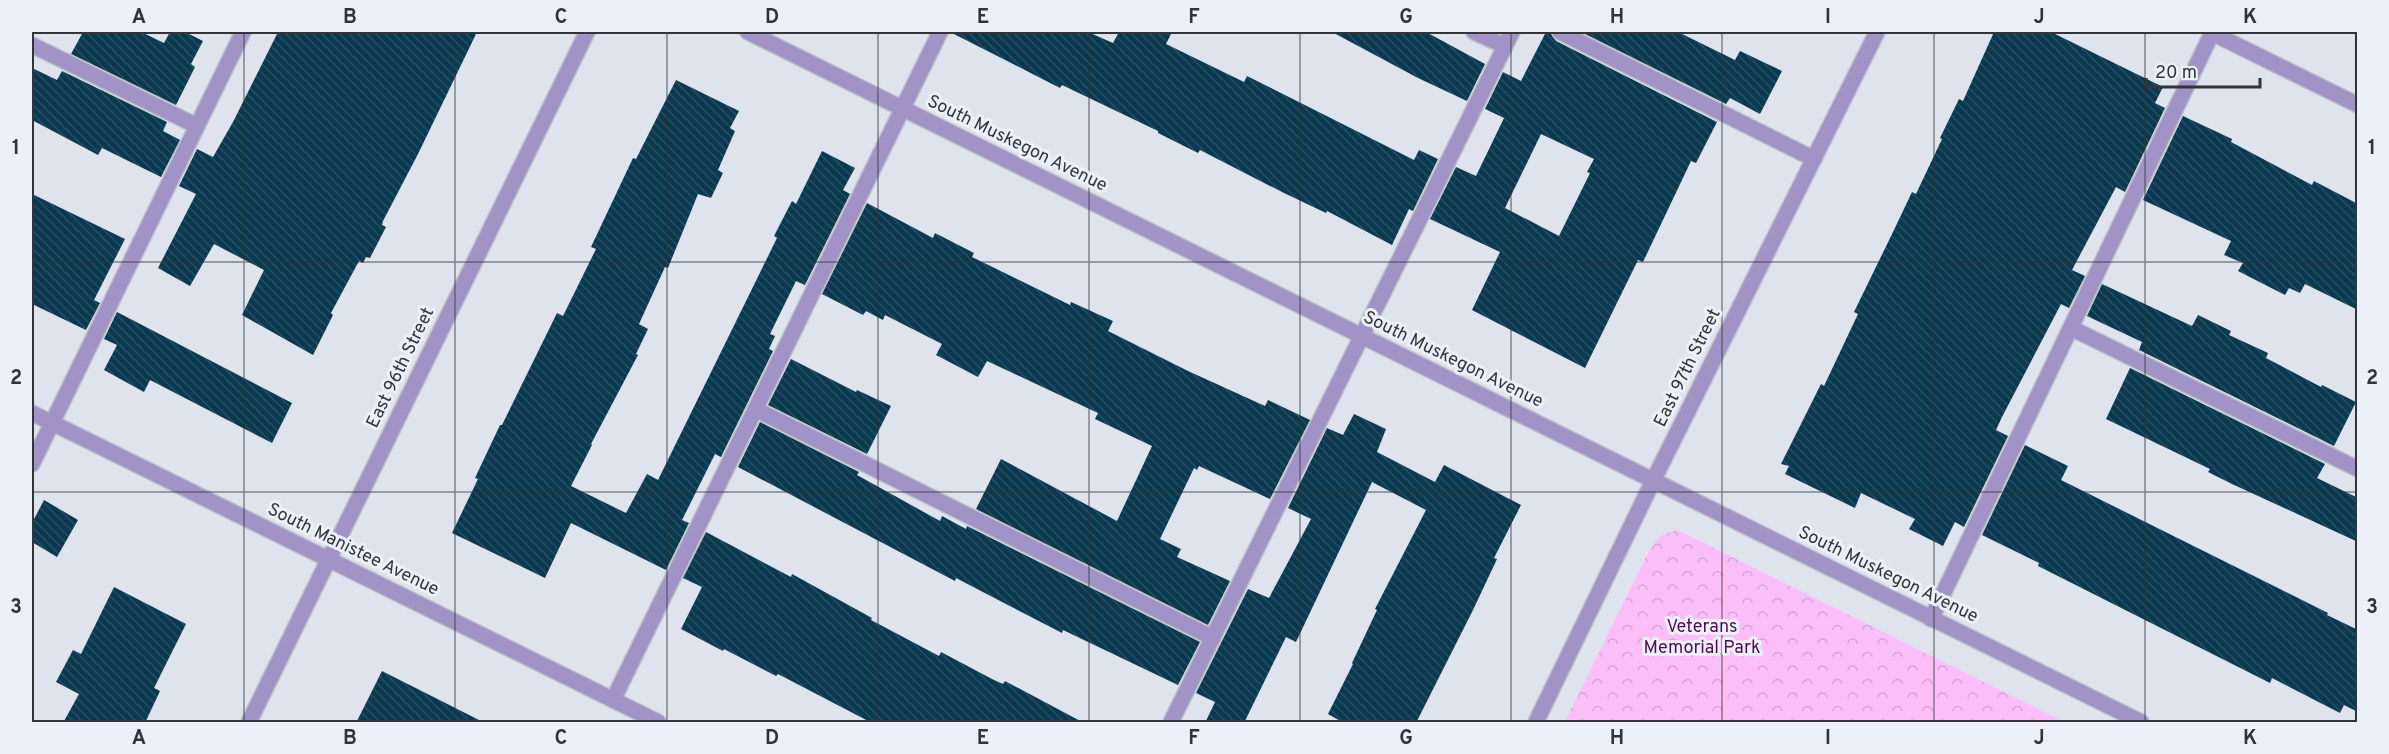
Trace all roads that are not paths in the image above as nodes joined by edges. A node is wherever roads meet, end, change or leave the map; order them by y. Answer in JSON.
{"nodes":[{"id":1,"x":243,"y":32,"type":"edge"},
{"id":2,"x":587,"y":32,"type":"edge"},
{"id":3,"x":748,"y":32,"type":"edge"},
{"id":4,"x":940,"y":32,"type":"edge"},
{"id":5,"x":1474,"y":32,"type":"edge"},
{"id":6,"x":1512,"y":32,"type":"edge"},
{"id":7,"x":1560,"y":32,"type":"edge"},
{"id":8,"x":1877,"y":32,"type":"edge"},
{"id":9,"x":2217,"y":33,"type":"edge"},
{"id":10,"x":32,"y":45,"type":"edge"},
{"id":11,"x":1505,"y":46,"type":"junction"},
{"id":12,"x":2358,"y":105,"type":"edge"},
{"id":13,"x":902,"y":108,"type":"junction"},
{"id":14,"x":197,"y":126,"type":"junction"},
{"id":15,"x":1814,"y":159,"type":"junction"},
{"id":16,"x":2071,"y":328,"type":"junction"},
{"id":17,"x":1361,"y":336,"type":"junction"},
{"id":18,"x":755,"y":409,"type":"junction"},
{"id":19,"x":32,"y":413,"type":"edge"},
{"id":20,"x":52,"y":423,"type":"junction"},
{"id":21,"x":32,"y":464,"type":"edge"},
{"id":22,"x":2358,"y":469,"type":"edge"},
{"id":23,"x":1653,"y":481,"type":"junction"},
{"id":24,"x":329,"y":559,"type":"junction"},
{"id":25,"x":1931,"y":619,"type":"junction"},
{"id":26,"x":1213,"y":638,"type":"junction"},
{"id":27,"x":613,"y":700,"type":"junction"},
{"id":28,"x":249,"y":723,"type":"edge"},
{"id":29,"x":658,"y":723,"type":"edge"},
{"id":30,"x":1171,"y":723,"type":"edge"},
{"id":31,"x":1536,"y":723,"type":"edge"},
{"id":32,"x":2140,"y":723,"type":"edge"}],
"edges":[{"from":1,"to":14,"type":"street"},
{"from":2,"to":24,"type":"street","name":"East 96th Street"},
{"from":3,"to":13,"type":"street","name":"South Muskegon Avenue"},
{"from":4,"to":13,"type":"street"},
{"from":5,"to":11,"type":"street"},
{"from":6,"to":11,"type":"street"},
{"from":7,"to":15,"type":"street"},
{"from":8,"to":15,"type":"street","name":"East 97th Street"},
{"from":9,"to":12,"type":"street"},
{"from":9,"to":16,"type":"street"},
{"from":10,"to":14,"type":"street"},
{"from":11,"to":17,"type":"street"},
{"from":13,"to":17,"type":"street","name":"South Muskegon Avenue"},
{"from":13,"to":18,"type":"street"},
{"from":14,"to":20,"type":"street"},
{"from":15,"to":23,"type":"street","name":"East 97th Street"},
{"from":16,"to":22,"type":"street"},
{"from":16,"to":25,"type":"street"},
{"from":17,"to":23,"type":"street","name":"South Muskegon Avenue"},
{"from":17,"to":26,"type":"street"},
{"from":18,"to":26,"type":"street"},
{"from":18,"to":27,"type":"street"},
{"from":19,"to":20,"type":"street","name":"South Manistee Avenue"},
{"from":20,"to":21,"type":"street"},
{"from":20,"to":24,"type":"street","name":"South Manistee Avenue"},
{"from":23,"to":25,"type":"street","name":"South Muskegon Avenue"},
{"from":23,"to":31,"type":"street","name":"East 97th Street"},
{"from":24,"to":27,"type":"street","name":"South Manistee Avenue"},
{"from":24,"to":28,"type":"street","name":"East 96th Street"},
{"from":25,"to":32,"type":"street","name":"South Muskegon Avenue"},
{"from":26,"to":30,"type":"street"},
{"from":27,"to":29,"type":"street","name":"South Manistee Avenue"}]}
